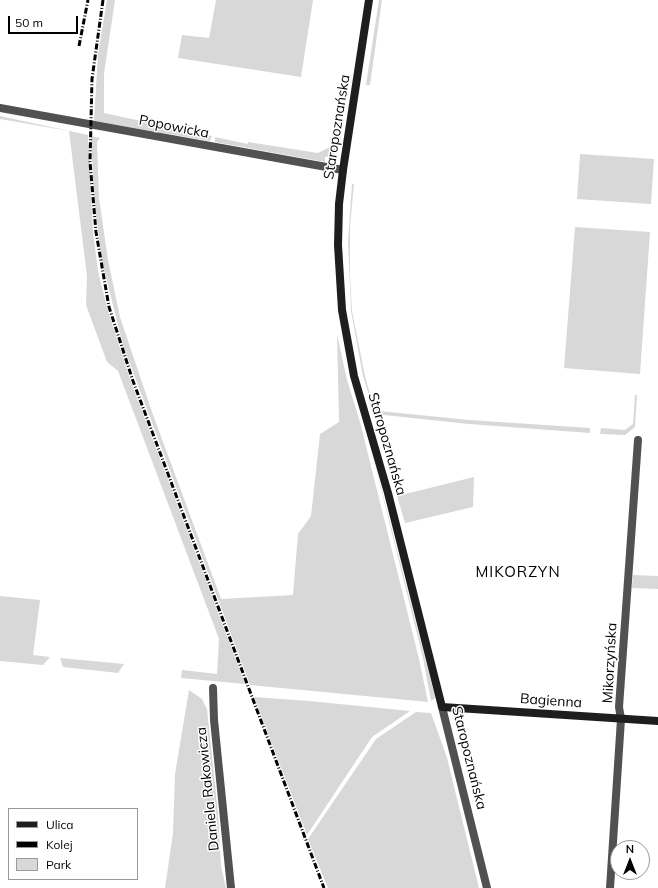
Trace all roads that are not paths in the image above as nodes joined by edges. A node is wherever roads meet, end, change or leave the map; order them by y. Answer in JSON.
{"nodes":[{"id":1,"x":369,"y":0,"type":"edge"},
{"id":2,"x":0,"y":108,"type":"edge"},
{"id":3,"x":342,"y":170,"type":"junction"},
{"id":4,"x":638,"y":440,"type":"dead end"},
{"id":5,"x":213,"y":688,"type":"dead end"},
{"id":6,"x":442,"y":707,"type":"junction"},
{"id":7,"x":621,"y":719,"type":"junction"},
{"id":8,"x":658,"y":722,"type":"edge"},
{"id":9,"x":231,"y":888,"type":"edge"},
{"id":10,"x":487,"y":888,"type":"edge"},
{"id":11,"x":610,"y":888,"type":"edge"}],
"edges":[{"from":1,"to":3,"type":"street","name":"Staropoznańska"},
{"from":2,"to":3,"type":"street","name":"Popowicka"},
{"from":3,"to":6,"type":"street","name":"Staropoznańska"},
{"from":4,"to":7,"type":"street","name":"Mikorzyńska"},
{"from":5,"to":9,"type":"street","name":"Daniela Rakowicza"},
{"from":6,"to":7,"type":"street","name":"Bagienna"},
{"from":6,"to":10,"type":"street","name":"Staropoznańska"},
{"from":7,"to":8,"type":"street","name":"Bagienna"},
{"from":7,"to":11,"type":"street","name":"Mikorzyńska"}]}
